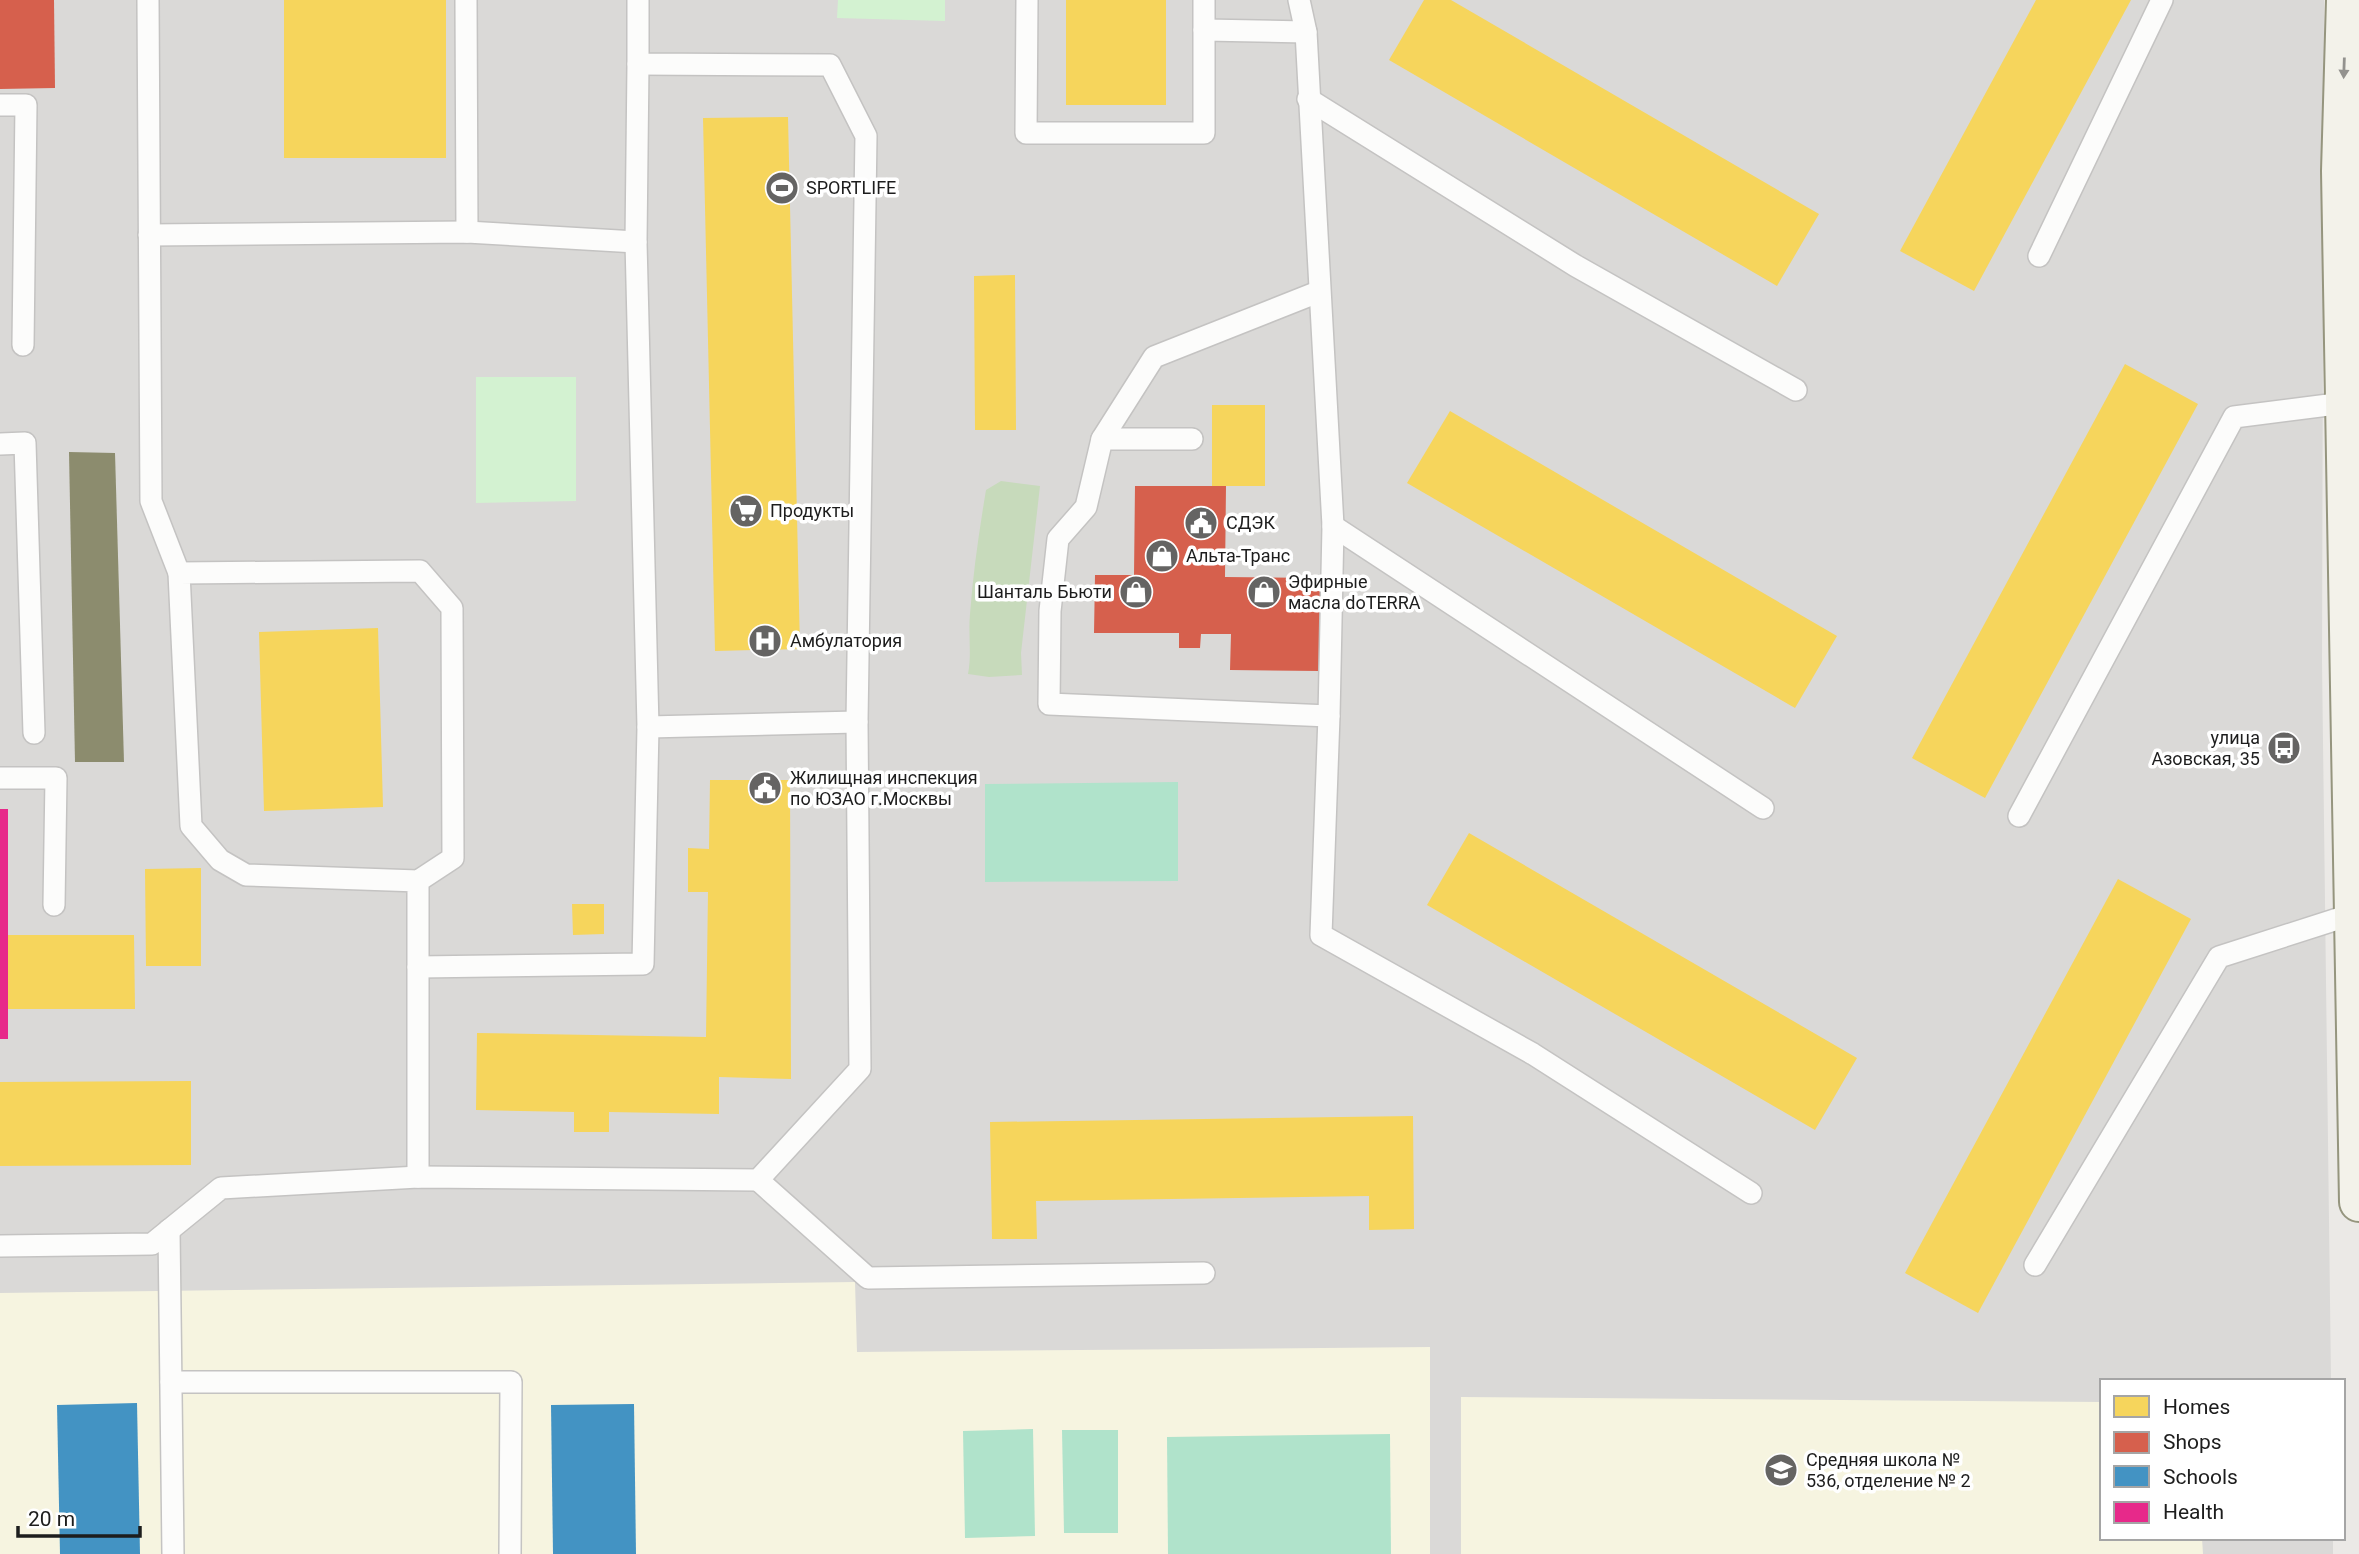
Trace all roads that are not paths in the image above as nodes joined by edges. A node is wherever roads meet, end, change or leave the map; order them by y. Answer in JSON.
{"nodes":[{"id":1,"x":148,"y":0,"type":"edge"},
{"id":2,"x":466,"y":0,"type":"edge"},
{"id":3,"x":638,"y":0,"type":"edge"},
{"id":4,"x":1027,"y":0,"type":"edge"},
{"id":5,"x":1204,"y":0,"type":"edge"},
{"id":6,"x":1299,"y":0,"type":"edge"},
{"id":7,"x":2162,"y":0,"type":"edge"},
{"id":8,"x":2346,"y":0,"type":"edge"},
{"id":9,"x":1204,"y":30,"type":"junction"},
{"id":10,"x":1306,"y":32,"type":"junction"},
{"id":11,"x":638,"y":64,"type":"junction"},
{"id":12,"x":1308,"y":99,"type":"junction"},
{"id":13,"x":0,"y":105,"type":"edge"},
{"id":14,"x":2359,"y":134,"type":"edge"},
{"id":15,"x":2341,"y":171,"type":"junction"},
{"id":16,"x":467,"y":232,"type":"junction"},
{"id":17,"x":149,"y":235,"type":"junction"},
{"id":18,"x":636,"y":242,"type":"junction"},
{"id":19,"x":2039,"y":256,"type":"dead end"},
{"id":20,"x":1318,"y":292,"type":"junction"},
{"id":21,"x":23,"y":345,"type":"dead end"},
{"id":22,"x":1796,"y":390,"type":"dead end"},
{"id":23,"x":2344,"y":403,"type":"junction"},
{"id":24,"x":1102,"y":439,"type":"junction"},
{"id":25,"x":1192,"y":439,"type":"dead end"},
{"id":26,"x":0,"y":443,"type":"edge"},
{"id":27,"x":1333,"y":526,"type":"junction"},
{"id":28,"x":179,"y":573,"type":"junction"},
{"id":29,"x":1329,"y":716,"type":"junction"},
{"id":30,"x":857,"y":722,"type":"junction"},
{"id":31,"x":648,"y":727,"type":"junction"},
{"id":32,"x":34,"y":733,"type":"dead end"},
{"id":33,"x":0,"y":778,"type":"edge"},
{"id":34,"x":1763,"y":808,"type":"dead end"},
{"id":35,"x":2019,"y":816,"type":"dead end"},
{"id":36,"x":418,"y":881,"type":"junction"},
{"id":37,"x":54,"y":905,"type":"dead end"},
{"id":38,"x":2353,"y":914,"type":"junction"},
{"id":39,"x":418,"y":967,"type":"junction"},
{"id":40,"x":418,"y":1177,"type":"junction"},
{"id":41,"x":758,"y":1180,"type":"junction"},
{"id":42,"x":1751,"y":1193,"type":"dead end"},
{"id":43,"x":2359,"y":1202,"type":"edge"},
{"id":44,"x":169,"y":1230,"type":"junction"},
{"id":45,"x":0,"y":1246,"type":"edge"},
{"id":46,"x":2035,"y":1265,"type":"dead end"},
{"id":47,"x":1204,"y":1273,"type":"dead end"},
{"id":48,"x":171,"y":1382,"type":"junction"},
{"id":49,"x":173,"y":1554,"type":"edge"},
{"id":50,"x":510,"y":1554,"type":"edge"}],
"edges":[{"from":1,"to":17,"type":"lane"},
{"from":2,"to":16,"type":"lane"},
{"from":3,"to":11,"type":"lane"},
{"from":4,"to":9,"type":"lane"},
{"from":5,"to":9,"type":"lane"},
{"from":6,"to":10,"type":"lane"},
{"from":7,"to":19,"type":"lane"},
{"from":8,"to":15,"type":"street","one_way":true},
{"from":9,"to":10,"type":"lane"},
{"from":10,"to":12,"type":"lane"},
{"from":11,"to":18,"type":"lane"},
{"from":11,"to":30,"type":"lane"},
{"from":12,"to":20,"type":"lane"},
{"from":12,"to":22,"type":"lane"},
{"from":13,"to":21,"type":"lane"},
{"from":14,"to":15,"type":"street"},
{"from":15,"to":23,"type":"street"},
{"from":16,"to":17,"type":"lane"},
{"from":16,"to":18,"type":"lane"},
{"from":17,"to":28,"type":"lane"},
{"from":18,"to":31,"type":"lane"},
{"from":20,"to":24,"type":"lane"},
{"from":20,"to":27,"type":"lane"},
{"from":23,"to":35,"type":"lane"},
{"from":23,"to":38,"type":"street"},
{"from":24,"to":25,"type":"lane"},
{"from":24,"to":29,"type":"lane"},
{"from":26,"to":32,"type":"lane"},
{"from":27,"to":29,"type":"lane"},
{"from":27,"to":34,"type":"lane"},
{"from":28,"to":36,"type":"lane"},
{"from":28,"to":36,"type":"lane"},
{"from":29,"to":42,"type":"lane"},
{"from":30,"to":31,"type":"lane"},
{"from":30,"to":41,"type":"lane"},
{"from":31,"to":39,"type":"lane"},
{"from":33,"to":37,"type":"lane"},
{"from":36,"to":39,"type":"lane"},
{"from":38,"to":43,"type":"street"},
{"from":38,"to":46,"type":"lane"},
{"from":39,"to":40,"type":"lane"},
{"from":40,"to":41,"type":"lane"},
{"from":40,"to":44,"type":"lane"},
{"from":41,"to":47,"type":"lane"},
{"from":44,"to":45,"type":"lane"},
{"from":44,"to":48,"type":"lane"},
{"from":48,"to":49,"type":"lane"},
{"from":48,"to":50,"type":"lane"}]}
